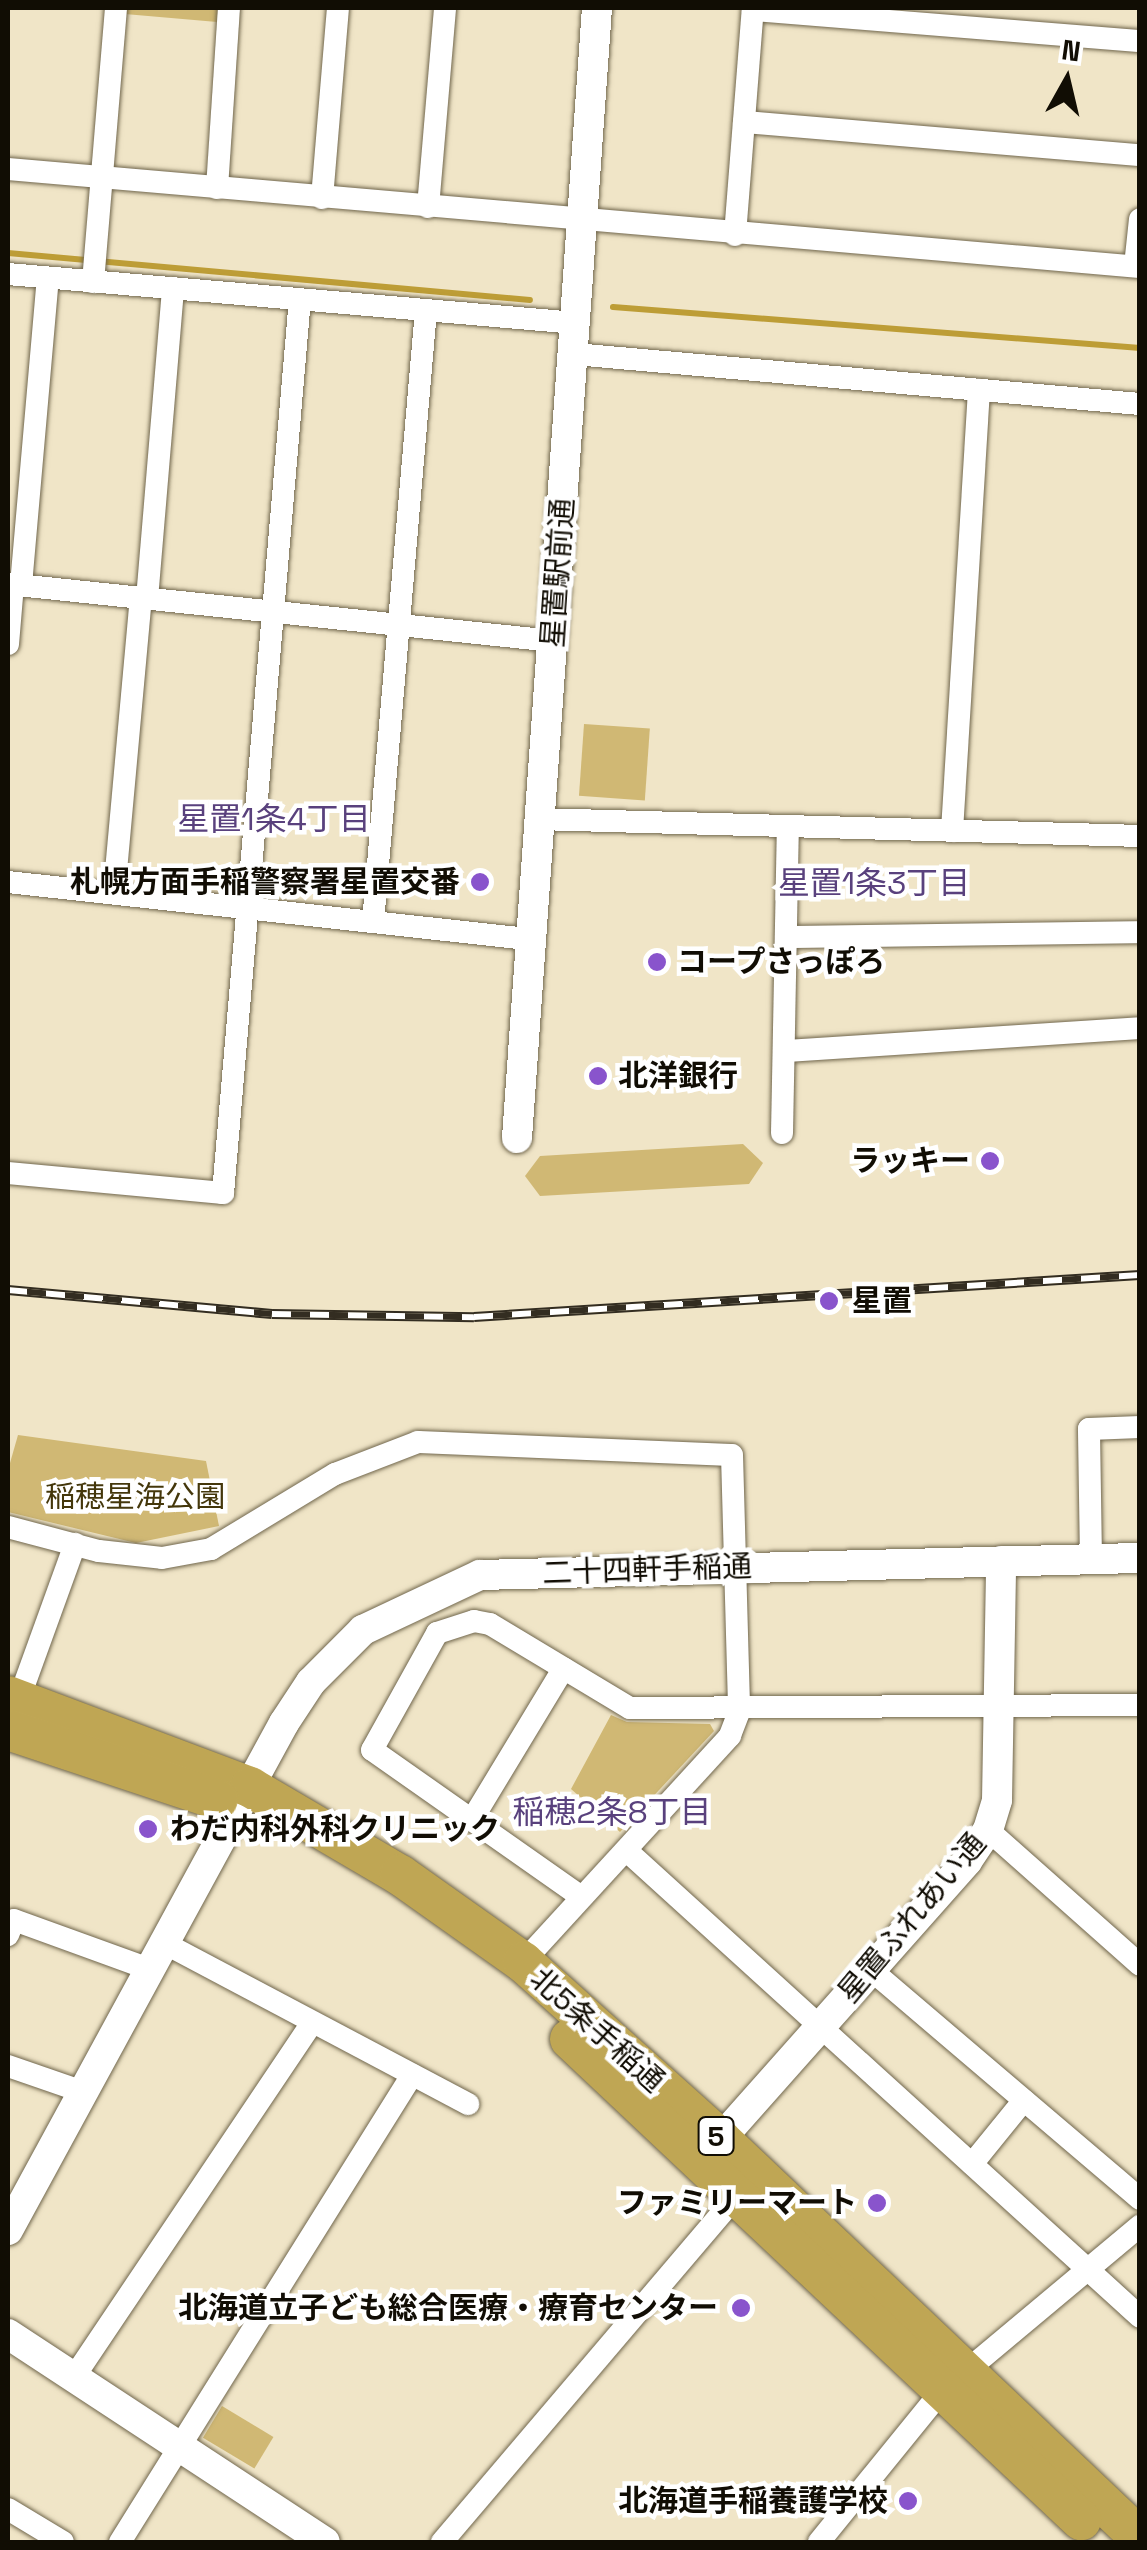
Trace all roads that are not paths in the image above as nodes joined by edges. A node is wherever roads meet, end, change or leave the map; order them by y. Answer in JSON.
{"nodes":[{"id":1,"x":116,"y":8,"type":"edge"},
{"id":2,"x":230,"y":8,"type":"edge"},
{"id":3,"x":338,"y":8,"type":"edge"},
{"id":4,"x":445,"y":8,"type":"edge"},
{"id":5,"x":597,"y":8,"type":"edge"},
{"id":6,"x":753,"y":8,"type":"edge"},
{"id":7,"x":1140,"y":41,"type":"edge"},
{"id":8,"x":744,"y":122,"type":"junction"},
{"id":9,"x":1140,"y":155,"type":"edge"},
{"id":10,"x":8,"y":169,"type":"edge"},
{"id":11,"x":102,"y":177,"type":"junction"},
{"id":12,"x":217,"y":188,"type":"junction"},
{"id":13,"x":322,"y":198,"type":"junction"},
{"id":14,"x":428,"y":207,"type":"junction"},
{"id":15,"x":1140,"y":219,"type":"edge"},
{"id":16,"x":583,"y":223,"type":"junction"},
{"id":17,"x":736,"y":234,"type":"junction"},
{"id":18,"x":1137,"y":266,"type":"edge"},
{"id":19,"x":95,"y":268,"type":"junction"},
{"id":20,"x":8,"y":274,"type":"edge"},
{"id":21,"x":48,"y":278,"type":"junction"},
{"id":22,"x":172,"y":288,"type":"junction"},
{"id":23,"x":300,"y":299,"type":"junction"},
{"id":24,"x":426,"y":310,"type":"junction"},
{"id":25,"x":576,"y":324,"type":"junction"},
{"id":26,"x":574,"y":354,"type":"junction"},
{"id":27,"x":979,"y":390,"type":"junction"},
{"id":28,"x":1140,"y":404,"type":"edge"},
{"id":29,"x":14,"y":584,"type":"edge"},
{"id":30,"x":144,"y":598,"type":"junction"},
{"id":31,"x":272,"y":612,"type":"junction"},
{"id":32,"x":400,"y":625,"type":"junction"},
{"id":33,"x":553,"y":641,"type":"junction"},
{"id":34,"x":8,"y":644,"type":"edge"},
{"id":35,"x":537,"y":819,"type":"junction"},
{"id":36,"x":788,"y":828,"type":"junction"},
{"id":37,"x":952,"y":832,"type":"junction"},
{"id":38,"x":1140,"y":836,"type":"edge"},
{"id":39,"x":8,"y":882,"type":"edge"},
{"id":40,"x":114,"y":893,"type":"junction"},
{"id":41,"x":249,"y":908,"type":"junction"},
{"id":42,"x":373,"y":922,"type":"junction"},
{"id":43,"x":1140,"y":932,"type":"edge"},
{"id":44,"x":787,"y":936,"type":"junction"},
{"id":45,"x":528,"y":939,"type":"junction"},
{"id":46,"x":1140,"y":1028,"type":"edge"},
{"id":47,"x":786,"y":1052,"type":"junction"},
{"id":48,"x":782,"y":1133,"type":"dead end"},
{"id":49,"x":517,"y":1138,"type":"dead end"},
{"id":50,"x":8,"y":1172,"type":"edge"},
{"id":51,"x":1140,"y":1428,"type":"edge"},
{"id":52,"x":8,"y":1527,"type":"edge"},
{"id":53,"x":75,"y":1544,"type":"junction"},
{"id":54,"x":1140,"y":1558,"type":"edge"},
{"id":55,"x":1091,"y":1559,"type":"junction"},
{"id":56,"x":1001,"y":1561,"type":"junction"},
{"id":57,"x":736,"y":1566,"type":"junction"},
{"id":58,"x":564,"y":1668,"type":"junction"},
{"id":59,"x":1140,"y":1704,"type":"edge"},
{"id":60,"x":11,"y":1708,"type":"edge"},
{"id":61,"x":999,"y":1709,"type":"junction"},
{"id":62,"x":739,"y":1712,"type":"junction"},
{"id":63,"x":245,"y":1796,"type":"junction"},
{"id":64,"x":473,"y":1818,"type":"junction"},
{"id":65,"x":988,"y":1830,"type":"junction"},
{"id":66,"x":628,"y":1851,"type":"junction"},
{"id":67,"x":580,"y":1896,"type":"junction"},
{"id":68,"x":8,"y":1935,"type":"edge"},
{"id":69,"x":159,"y":1957,"type":"junction"},
{"id":70,"x":523,"y":1962,"type":"junction"},
{"id":71,"x":1140,"y":1965,"type":"edge"},
{"id":72,"x":871,"y":1970,"type":"junction"},
{"id":73,"x":311,"y":2024,"type":"junction"},
{"id":74,"x":821,"y":2026,"type":"junction"},
{"id":75,"x":8,"y":2066,"type":"edge"},
{"id":76,"x":412,"y":2075,"type":"junction"},
{"id":77,"x":82,"y":2092,"type":"junction"},
{"id":78,"x":1024,"y":2100,"type":"junction"},
{"id":79,"x":468,"y":2104,"type":"dead end"},
{"id":80,"x":709,"y":2151,"type":"junction"},
{"id":81,"x":972,"y":2164,"type":"junction"},
{"id":82,"x":735,"y":2198,"type":"junction"},
{"id":83,"x":1140,"y":2199,"type":"edge"},
{"id":84,"x":1140,"y":2226,"type":"edge"},
{"id":85,"x":8,"y":2230,"type":"edge"},
{"id":86,"x":1088,"y":2270,"type":"junction"},
{"id":87,"x":1140,"y":2317,"type":"edge"},
{"id":88,"x":8,"y":2334,"type":"edge"},
{"id":89,"x":74,"y":2377,"type":"junction"},
{"id":90,"x":950,"y":2383,"type":"junction"},
{"id":91,"x":181,"y":2446,"type":"junction"},
{"id":92,"x":8,"y":2509,"type":"edge"},
{"id":93,"x":1130,"y":2535,"type":"edge"},
{"id":94,"x":63,"y":2542,"type":"edge"},
{"id":95,"x":120,"y":2542,"type":"edge"},
{"id":96,"x":324,"y":2542,"type":"edge"},
{"id":97,"x":442,"y":2542,"type":"edge"},
{"id":98,"x":819,"y":2542,"type":"edge"}],
"edges":[{"from":1,"to":11,"type":"street"},
{"from":2,"to":12,"type":"street"},
{"from":3,"to":13,"type":"street"},
{"from":4,"to":14,"type":"street"},
{"from":5,"to":16,"type":"street","name":"星置駅前通"},
{"from":6,"to":7,"type":"street"},
{"from":6,"to":8,"type":"street"},
{"from":8,"to":9,"type":"street"},
{"from":8,"to":17,"type":"street"},
{"from":10,"to":11,"type":"street"},
{"from":11,"to":12,"type":"street"},
{"from":11,"to":19,"type":"street"},
{"from":12,"to":13,"type":"street"},
{"from":13,"to":14,"type":"street"},
{"from":14,"to":16,"type":"street"},
{"from":15,"to":18,"type":"street"},
{"from":16,"to":17,"type":"street"},
{"from":16,"to":25,"type":"street","name":"星置駅前通"},
{"from":17,"to":18,"type":"street"},
{"from":19,"to":21,"type":"street"},
{"from":19,"to":22,"type":"street"},
{"from":20,"to":21,"type":"street"},
{"from":21,"to":29,"type":"street"},
{"from":22,"to":23,"type":"street"},
{"from":22,"to":30,"type":"street"},
{"from":23,"to":24,"type":"street"},
{"from":23,"to":31,"type":"street"},
{"from":24,"to":25,"type":"street"},
{"from":24,"to":32,"type":"street"},
{"from":25,"to":26,"type":"street","name":"星置駅前通"},
{"from":26,"to":27,"type":"street"},
{"from":26,"to":33,"type":"street","name":"星置駅前通"},
{"from":27,"to":28,"type":"street"},
{"from":27,"to":37,"type":"street"},
{"from":29,"to":30,"type":"street"},
{"from":29,"to":34,"type":"street"},
{"from":30,"to":31,"type":"street"},
{"from":30,"to":40,"type":"street"},
{"from":31,"to":32,"type":"street"},
{"from":31,"to":41,"type":"street"},
{"from":32,"to":33,"type":"street"},
{"from":32,"to":42,"type":"street"},
{"from":33,"to":35,"type":"street","name":"星置駅前通"},
{"from":35,"to":36,"type":"street"},
{"from":35,"to":45,"type":"street","name":"星置駅前通"},
{"from":36,"to":37,"type":"street"},
{"from":36,"to":44,"type":"street"},
{"from":37,"to":38,"type":"street"},
{"from":39,"to":40,"type":"street"},
{"from":40,"to":41,"type":"street"},
{"from":41,"to":42,"type":"street"},
{"from":41,"to":50,"type":"street"},
{"from":42,"to":45,"type":"street"},
{"from":43,"to":44,"type":"street"},
{"from":44,"to":47,"type":"street"},
{"from":45,"to":49,"type":"street","name":"星置駅前通"},
{"from":46,"to":47,"type":"street"},
{"from":47,"to":48,"type":"street"},
{"from":51,"to":55,"type":"street"},
{"from":52,"to":53,"type":"street"},
{"from":53,"to":57,"type":"street"},
{"from":53,"to":60,"type":"street"},
{"from":54,"to":55,"type":"street","name":"二十四軒手稲通"},
{"from":55,"to":56,"type":"street","name":"二十四軒手稲通"},
{"from":56,"to":57,"type":"street","name":"二十四軒手稲通"},
{"from":56,"to":61,"type":"street","name":"星置ふれあい通"},
{"from":57,"to":62,"type":"street"},
{"from":57,"to":63,"type":"street","name":"二十四軒手稲通"},
{"from":58,"to":62,"type":"street"},
{"from":58,"to":64,"type":"street"},
{"from":58,"to":64,"type":"street"},
{"from":59,"to":61,"type":"street"},
{"from":60,"to":63,"type":"highway","name":"北5条手稲通","number":"5"},
{"from":61,"to":62,"type":"street"},
{"from":61,"to":65,"type":"street","name":"星置ふれあい通"},
{"from":62,"to":66,"type":"street"},
{"from":63,"to":69,"type":"street","name":"二十四軒手稲通"},
{"from":63,"to":70,"type":"highway","name":"北5条手稲通","number":"5"},
{"from":63,"to":80,"type":"highway","name":"北5条手稲通","number":"5"},
{"from":64,"to":67,"type":"street"},
{"from":65,"to":71,"type":"street"},
{"from":65,"to":72,"type":"street","name":"星置ふれあい通"},
{"from":66,"to":67,"type":"street"},
{"from":66,"to":74,"type":"street"},
{"from":67,"to":70,"type":"street"},
{"from":68,"to":69,"type":"street"},
{"from":69,"to":73,"type":"street"},
{"from":69,"to":77,"type":"street","name":"二十四軒手稲通"},
{"from":70,"to":80,"type":"highway","name":"北5条手稲通","number":"5"},
{"from":72,"to":74,"type":"street","name":"星置ふれあい通"},
{"from":72,"to":78,"type":"street"},
{"from":73,"to":76,"type":"street"},
{"from":73,"to":89,"type":"street"},
{"from":74,"to":80,"type":"street","name":"星置ふれあい通"},
{"from":74,"to":81,"type":"street"},
{"from":75,"to":77,"type":"street"},
{"from":76,"to":79,"type":"street"},
{"from":76,"to":91,"type":"street"},
{"from":77,"to":85,"type":"street","name":"二十四軒手稲通"},
{"from":78,"to":81,"type":"street"},
{"from":78,"to":83,"type":"street"},
{"from":80,"to":82,"type":"highway","name":"北5条手稲通","number":"5"},
{"from":80,"to":90,"type":"highway","name":"北5条手稲通","number":"5"},
{"from":81,"to":86,"type":"street"},
{"from":82,"to":90,"type":"highway","name":"北5条手稲通","number":"5"},
{"from":82,"to":97,"type":"street"},
{"from":84,"to":86,"type":"street"},
{"from":86,"to":87,"type":"street"},
{"from":86,"to":90,"type":"street"},
{"from":88,"to":89,"type":"street"},
{"from":89,"to":91,"type":"street"},
{"from":90,"to":93,"type":"highway","name":"北5条手稲通","number":"5"},
{"from":90,"to":98,"type":"street"},
{"from":91,"to":95,"type":"street"},
{"from":91,"to":96,"type":"street"},
{"from":92,"to":94,"type":"street"}]}
